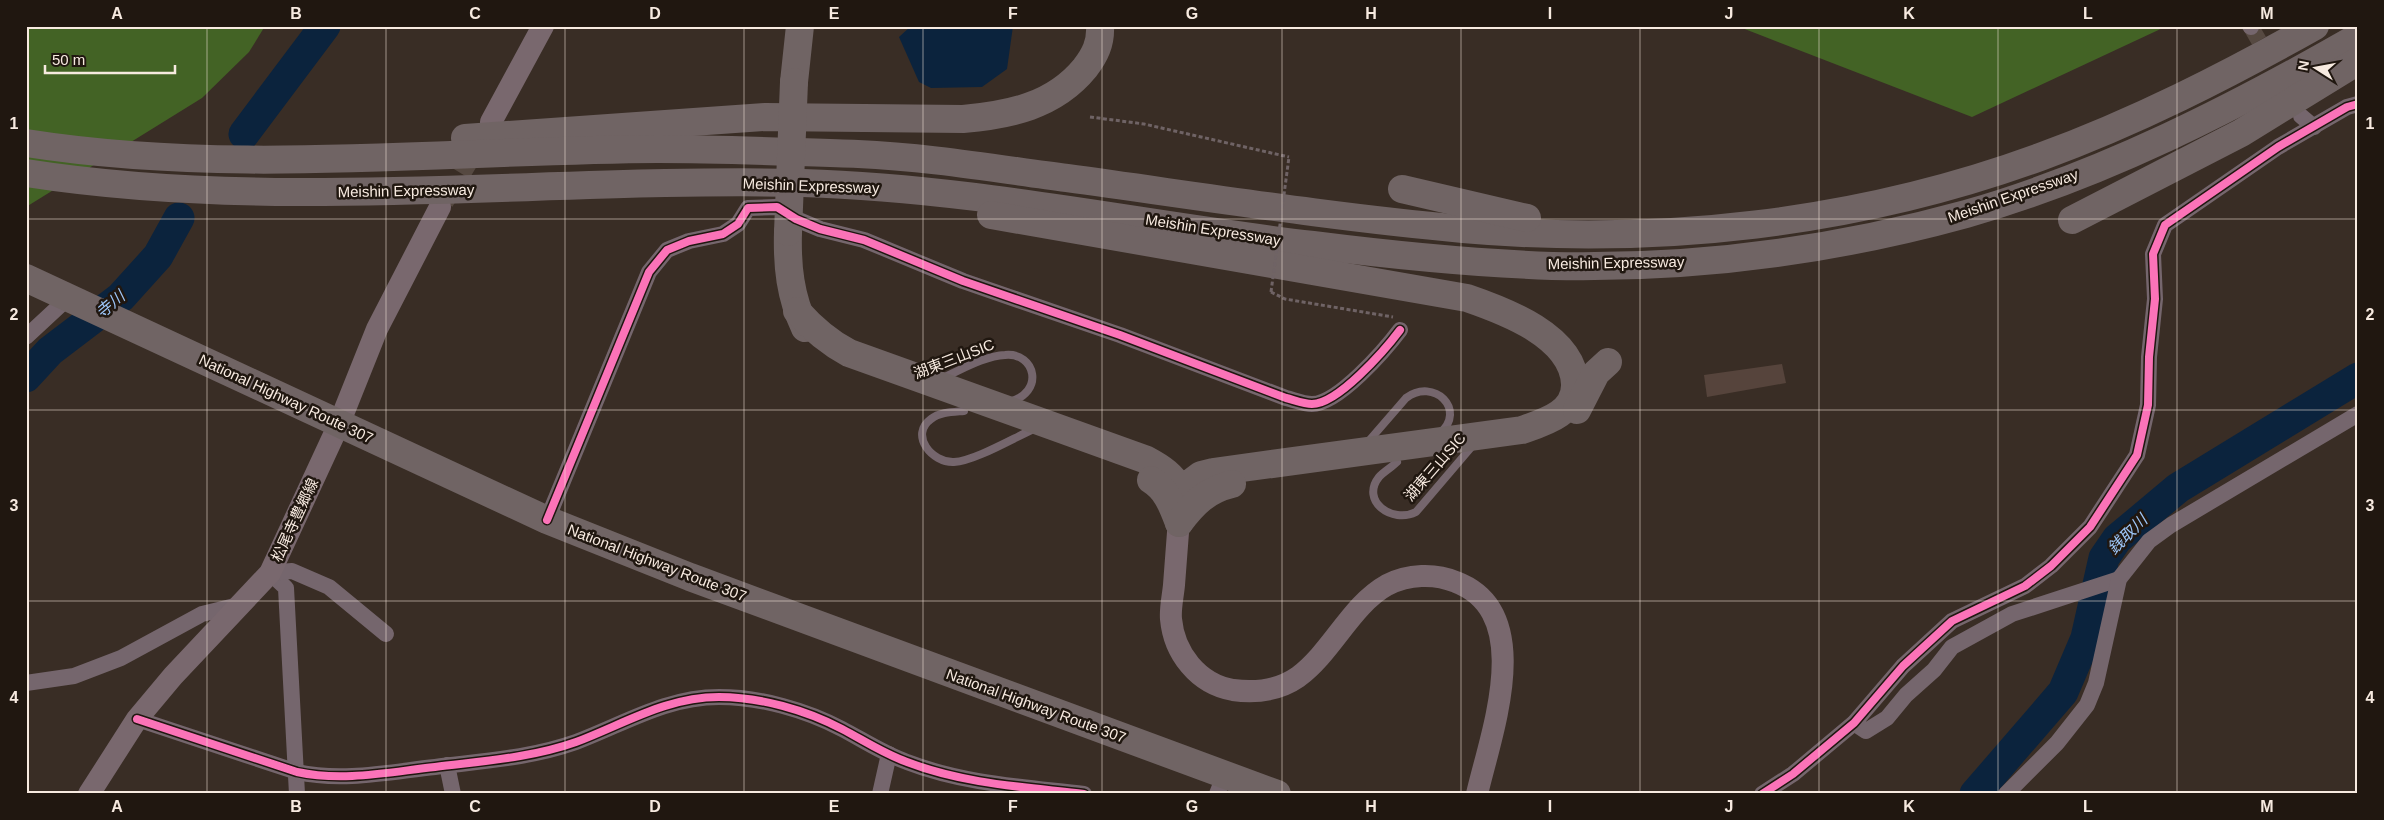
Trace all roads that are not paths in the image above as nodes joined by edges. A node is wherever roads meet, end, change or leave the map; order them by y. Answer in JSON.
{"nodes":[{"id":1,"x":543,"y":26,"type":"edge"},
{"id":2,"x":800,"y":26,"type":"edge"},
{"id":3,"x":1100,"y":26,"type":"edge"},
{"id":4,"x":2315,"y":26,"type":"edge"},
{"id":5,"x":2358,"y":37,"type":"edge"},
{"id":6,"x":2358,"y":61,"type":"edge"},
{"id":7,"x":2358,"y":104,"type":"edge"},
{"id":8,"x":2301,"y":116,"type":"dead end"},
{"id":9,"x":491,"y":122,"type":"tunnel mouth"},
{"id":10,"x":2314,"y":127,"type":"junction"},
{"id":11,"x":26,"y":143,"type":"edge"},
{"id":12,"x":303,"y":160,"type":"junction"},
{"id":13,"x":26,"y":173,"type":"edge"},
{"id":14,"x":858,"y":186,"type":"junction"},
{"id":15,"x":1402,"y":189,"type":"dead end"},
{"id":16,"x":440,"y":207,"type":"tunnel mouth"},
{"id":17,"x":2072,"y":220,"type":"dead end"},
{"id":18,"x":1621,"y":234,"type":"junction"},
{"id":19,"x":26,"y":278,"type":"edge"},
{"id":20,"x":77,"y":301,"type":"junction"},
{"id":21,"x":797,"y":311,"type":"junction"},
{"id":22,"x":1400,"y":330,"type":"road end"},
{"id":23,"x":26,"y":337,"type":"edge"},
{"id":24,"x":1608,"y":362,"type":"dead end"},
{"id":25,"x":924,"y":386,"type":"junction"},
{"id":26,"x":995,"y":406,"type":"junction"},
{"id":27,"x":964,"y":411,"type":"junction"},
{"id":28,"x":2358,"y":414,"type":"edge"},
{"id":29,"x":339,"y":424,"type":"junction"},
{"id":30,"x":1035,"y":428,"type":"junction"},
{"id":31,"x":1427,"y":444,"type":"junction"},
{"id":32,"x":1473,"y":445,"type":"junction"},
{"id":33,"x":1355,"y":458,"type":"junction"},
{"id":34,"x":1397,"y":462,"type":"junction"},
{"id":35,"x":1181,"y":490,"type":"junction"},
{"id":36,"x":547,"y":520,"type":"junction"},
{"id":37,"x":1179,"y":523,"type":"junction"},
{"id":38,"x":270,"y":573,"type":"junction"},
{"id":39,"x":2119,"y":579,"type":"junction"},
{"id":40,"x":243,"y":604,"type":"junction"},
{"id":41,"x":386,"y":634,"type":"dead end"},
{"id":42,"x":26,"y":683,"type":"edge"},
{"id":43,"x":137,"y":719,"type":"junction"},
{"id":44,"x":1854,"y":723,"type":"junction"},
{"id":45,"x":889,"y":754,"type":"junction"},
{"id":46,"x":447,"y":765,"type":"junction"},
{"id":47,"x":297,"y":772,"type":"junction"},
{"id":48,"x":1221,"y":785,"type":"edge"},
{"id":49,"x":89,"y":794,"type":"edge"},
{"id":50,"x":297,"y":794,"type":"edge"},
{"id":51,"x":453,"y":794,"type":"edge"},
{"id":52,"x":880,"y":794,"type":"edge"},
{"id":53,"x":1084,"y":794,"type":"edge"},
{"id":54,"x":1277,"y":794,"type":"edge"},
{"id":55,"x":1477,"y":794,"type":"edge"},
{"id":56,"x":1762,"y":794,"type":"edge"},
{"id":57,"x":2006,"y":794,"type":"edge"}],
"edges":[{"from":1,"to":9,"type":"main road"},
{"from":2,"to":21,"type":"highway","bridge":true},
{"from":3,"to":12,"type":"highway"},
{"from":4,"to":18,"type":"highway","name":"Meishin Expressway"},
{"from":5,"to":14,"type":"highway","name":"Meishin Expressway"},
{"from":6,"to":17,"type":"highway"},
{"from":7,"to":10,"type":"street"},
{"from":8,"to":10,"type":"street"},
{"from":10,"to":44,"type":"street"},
{"from":11,"to":12,"type":"highway","name":"Meishin Expressway"},
{"from":12,"to":18,"type":"highway","name":"Meishin Expressway"},
{"from":13,"to":14,"type":"highway","name":"Meishin Expressway"},
{"from":14,"to":32,"type":"highway"},
{"from":15,"to":18,"type":"highway"},
{"from":16,"to":29,"type":"main road","name":"松尾寺豊郷線"},
{"from":19,"to":20,"type":"highway","name":"National Highway Route 307"},
{"from":20,"to":23,"type":"street"},
{"from":20,"to":29,"type":"highway","name":"National Highway Route 307"},
{"from":21,"to":25,"type":"highway"},
{"from":21,"to":27,"type":"highway"},
{"from":22,"to":36,"type":"street"},
{"from":24,"to":32,"type":"highway"},
{"from":25,"to":26,"type":"highway"},
{"from":25,"to":26,"type":"lane","name":"湖東三山SIC"},
{"from":26,"to":30,"type":"highway"},
{"from":27,"to":30,"type":"highway"},
{"from":27,"to":30,"type":"lane"},
{"from":28,"to":39,"type":"street"},
{"from":29,"to":36,"type":"highway","name":"National Highway Route 307"},
{"from":29,"to":38,"type":"main road","name":"松尾寺豊郷線"},
{"from":30,"to":35,"type":"highway"},
{"from":30,"to":37,"type":"highway"},
{"from":31,"to":32,"type":"highway"},
{"from":31,"to":33,"type":"highway"},
{"from":31,"to":33,"type":"lane","name":"湖東三山SIC"},
{"from":32,"to":34,"type":"highway"},
{"from":32,"to":34,"type":"lane","name":"湖東三山SIC"},
{"from":33,"to":35,"type":"highway"},
{"from":34,"to":37,"type":"highway"},
{"from":35,"to":37,"type":"main road"},
{"from":36,"to":48,"type":"highway","name":"National Highway Route 307"},
{"from":37,"to":55,"type":"main road"},
{"from":38,"to":40,"type":"main road","name":"松尾寺豊郷線"},
{"from":38,"to":41,"type":"street"},
{"from":38,"to":47,"type":"street"},
{"from":39,"to":44,"type":"street"},
{"from":39,"to":57,"type":"street"},
{"from":40,"to":42,"type":"street"},
{"from":40,"to":43,"type":"main road","name":"松尾寺豊郷線"},
{"from":43,"to":47,"type":"street"},
{"from":43,"to":49,"type":"main road","name":"松尾寺豊郷線"},
{"from":44,"to":56,"type":"street"},
{"from":45,"to":46,"type":"street"},
{"from":45,"to":52,"type":"street"},
{"from":45,"to":53,"type":"street"},
{"from":46,"to":47,"type":"street"},
{"from":46,"to":51,"type":"street"},
{"from":47,"to":50,"type":"street"},
{"from":48,"to":54,"type":"highway","name":"National Highway Route 307"}]}
